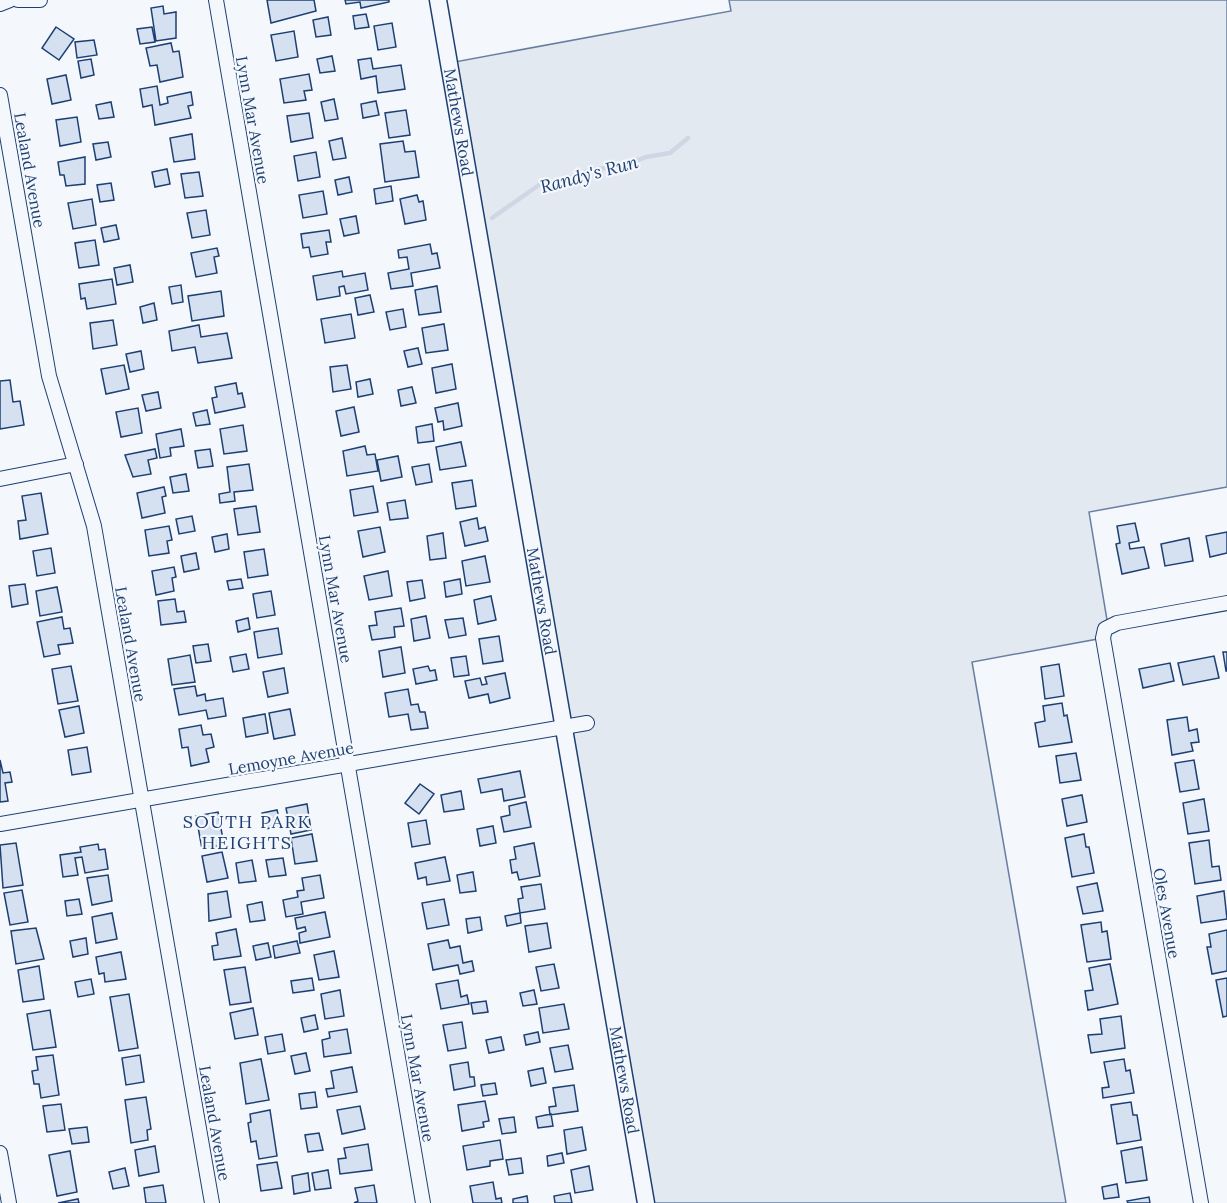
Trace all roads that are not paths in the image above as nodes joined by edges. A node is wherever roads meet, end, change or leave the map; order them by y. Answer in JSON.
{"nodes":[{"id":1,"x":10,"y":0,"type":"edge"},
{"id":2,"x":18,"y":0,"type":"edge"},
{"id":3,"x":40,"y":0,"type":"edge"},
{"id":4,"x":216,"y":0,"type":"edge"},
{"id":5,"x":438,"y":0,"type":"edge"},
{"id":6,"x":0,"y":4,"type":"edge"},
{"id":7,"x":0,"y":95,"type":"edge"},
{"id":8,"x":76,"y":464,"type":"junction"},
{"id":9,"x":0,"y":478,"type":"edge"},
{"id":10,"x":1227,"y":603,"type":"edge"},
{"id":11,"x":587,"y":723,"type":"dead end"},
{"id":12,"x":564,"y":728,"type":"junction"},
{"id":13,"x":348,"y":765,"type":"junction"},
{"id":14,"x":141,"y":801,"type":"junction"},
{"id":15,"x":0,"y":824,"type":"edge"},
{"id":16,"x":0,"y":1153,"type":"edge"},
{"id":17,"x":9,"y":1203,"type":"edge"},
{"id":18,"x":212,"y":1203,"type":"edge"},
{"id":19,"x":423,"y":1203,"type":"edge"},
{"id":20,"x":646,"y":1203,"type":"edge"},
{"id":21,"x":1201,"y":1203,"type":"edge"}],
"edges":[{"from":1,"to":6,"type":"street"},
{"from":2,"to":3,"type":"street"},
{"from":4,"to":13,"type":"street","name":"Lynn Mar Avenue"},
{"from":5,"to":12,"type":"street","name":"Mathews Road"},
{"from":7,"to":8,"type":"street","name":"Lealand Avenue"},
{"from":8,"to":9,"type":"street"},
{"from":8,"to":14,"type":"street","name":"Lealand Avenue"},
{"from":10,"to":21,"type":"street","name":"Oles Avenue"},
{"from":11,"to":12,"type":"street","name":"Lemoyne Avenue"},
{"from":12,"to":13,"type":"street","name":"Lemoyne Avenue"},
{"from":12,"to":20,"type":"street","name":"Mathews Road"},
{"from":13,"to":14,"type":"street","name":"Lemoyne Avenue"},
{"from":13,"to":19,"type":"street","name":"Lynn Mar Avenue"},
{"from":14,"to":15,"type":"street","name":"Lemoyne Avenue"},
{"from":14,"to":18,"type":"street","name":"Lealand Avenue"},
{"from":16,"to":17,"type":"street"}]}
